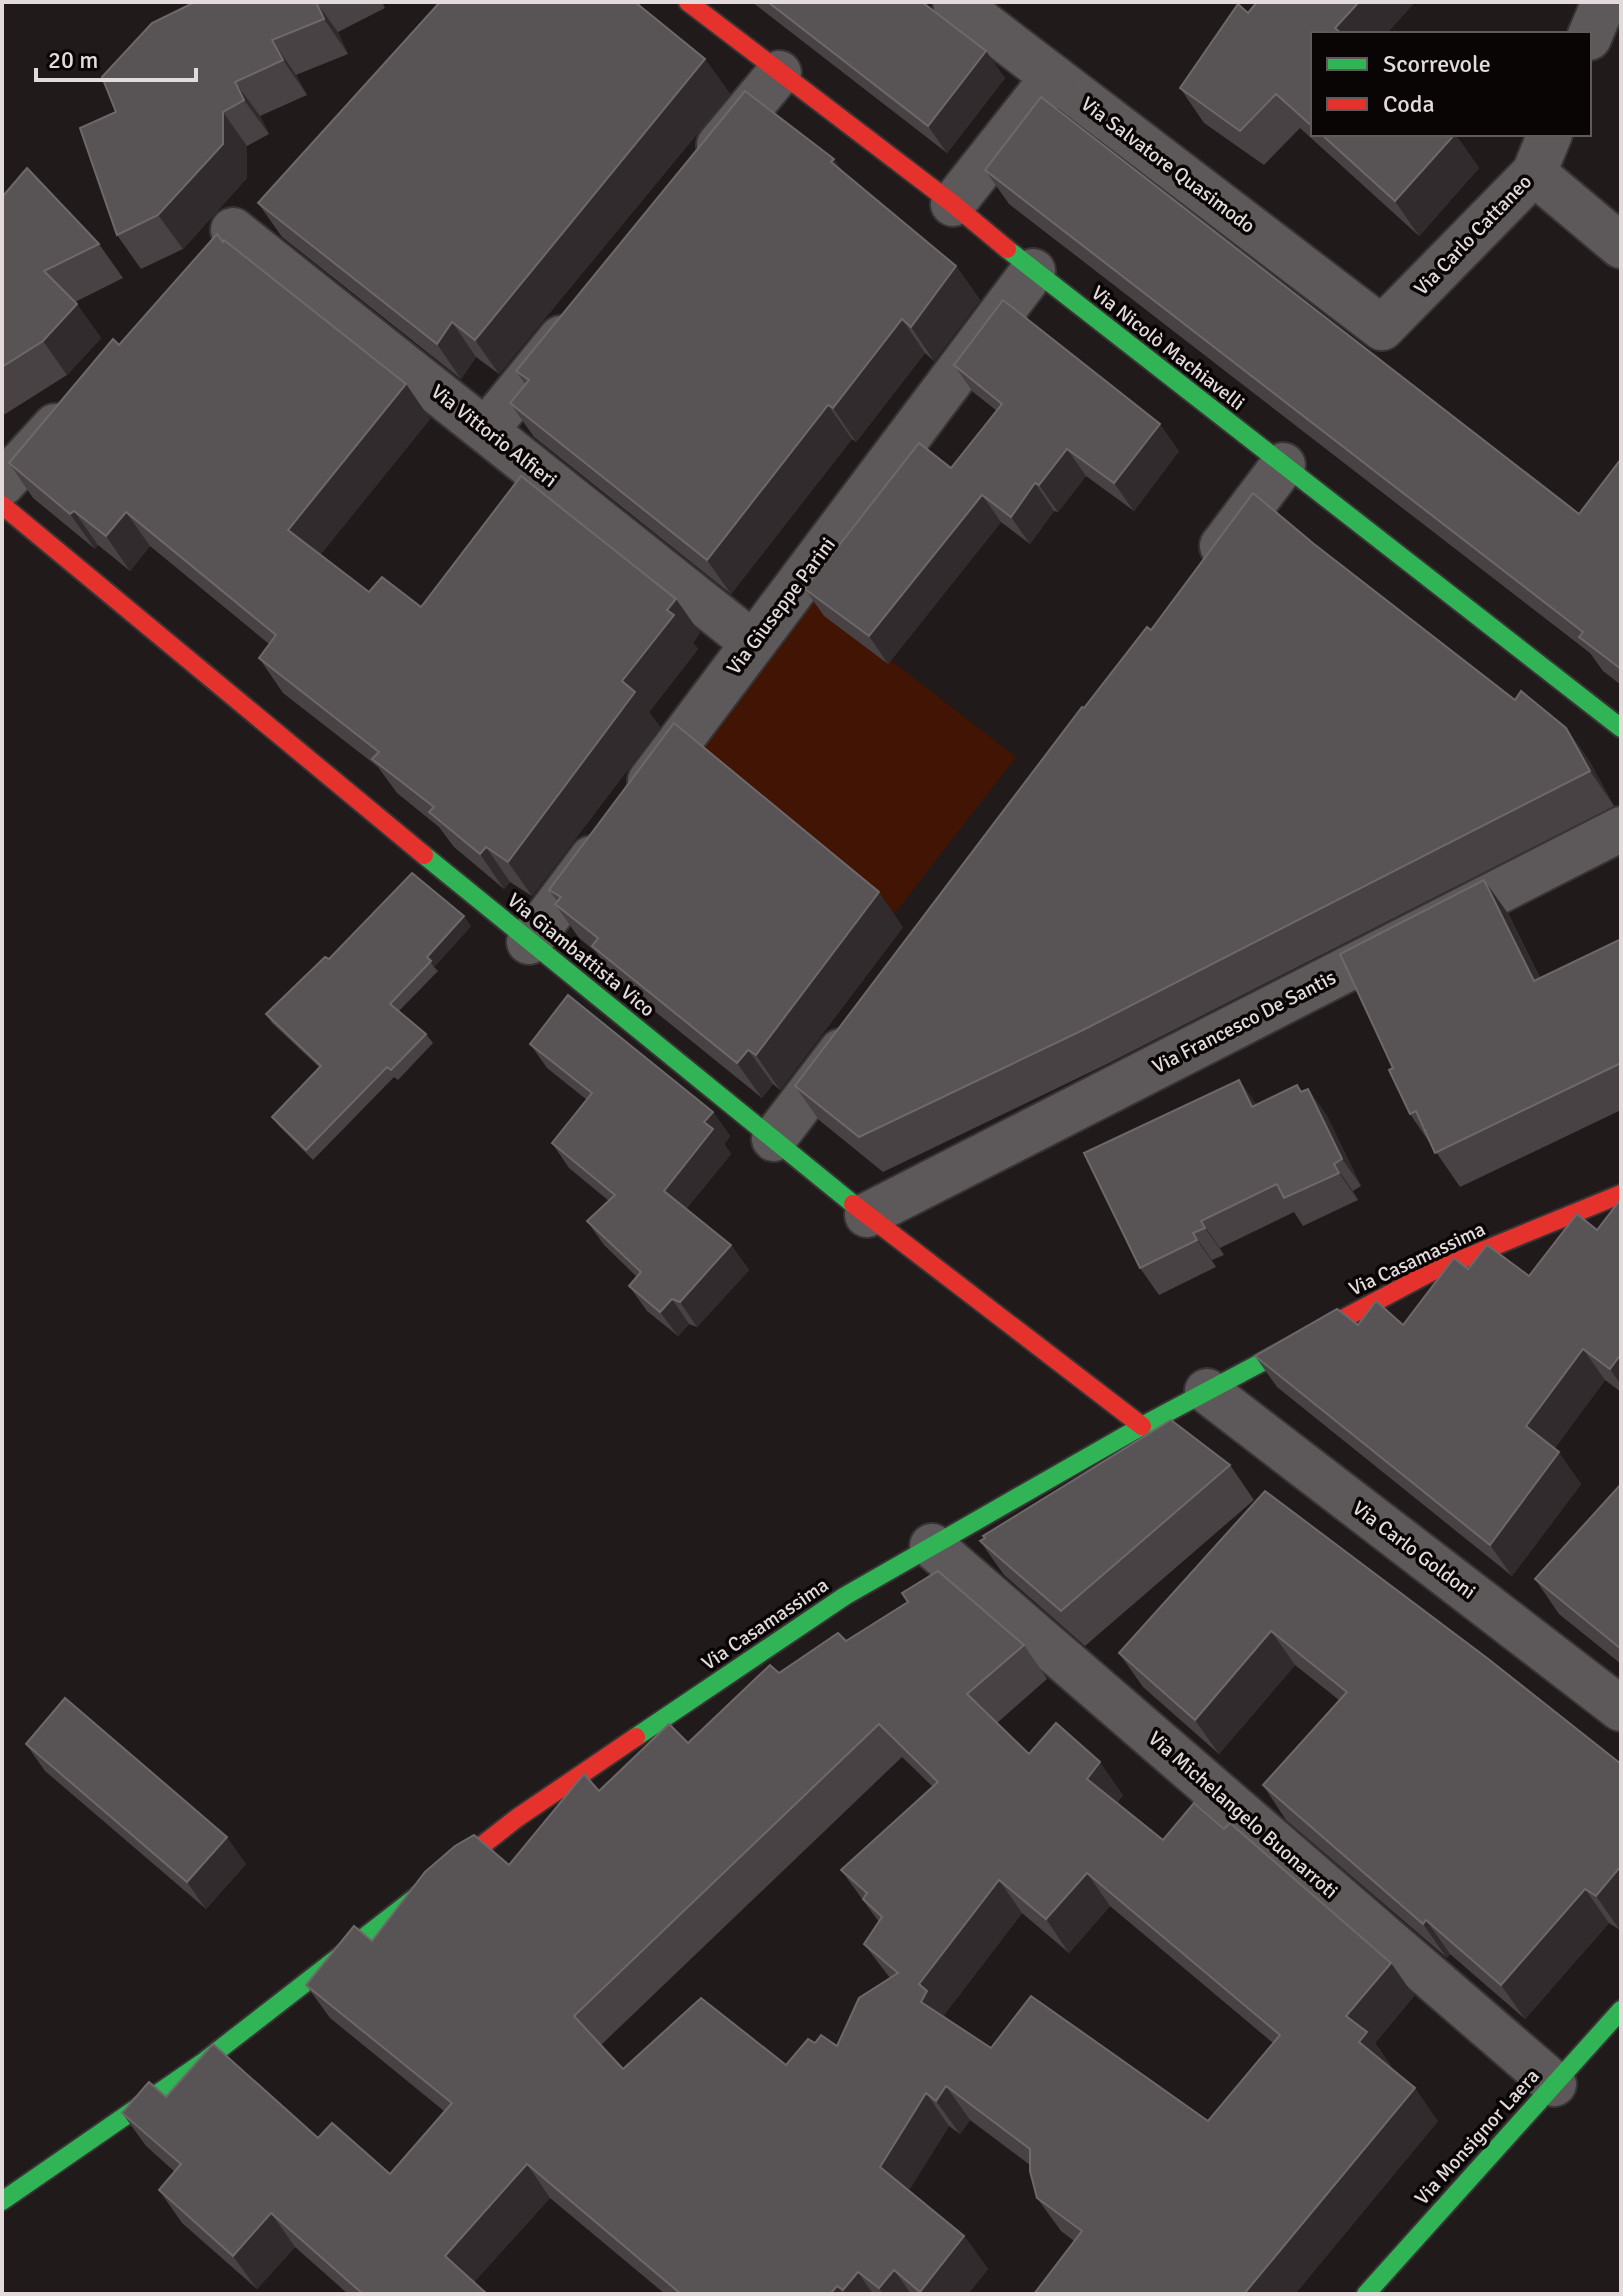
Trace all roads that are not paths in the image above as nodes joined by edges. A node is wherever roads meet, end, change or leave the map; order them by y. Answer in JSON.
{"nodes":[{"id":1,"x":688,"y":2,"type":"edge"},
{"id":2,"x":955,"y":2,"type":"edge"},
{"id":3,"x":1604,"y":2,"type":"edge"},
{"id":4,"x":1591,"y":33,"type":"edge"},
{"id":5,"x":779,"y":73,"type":"junction"},
{"id":6,"x":1053,"y":77,"type":"junction"},
{"id":7,"x":1542,"y":153,"type":"edge"},
{"id":8,"x":698,"y":171,"type":"edge"},
{"id":9,"x":264,"y":196,"type":"edge"},
{"id":10,"x":953,"y":204,"type":"junction"},
{"id":11,"x":233,"y":230,"type":"junction"},
{"id":12,"x":1621,"y":246,"type":"edge"},
{"id":13,"x":202,"y":265,"type":"edge"},
{"id":14,"x":1033,"y":271,"type":"junction"},
{"id":15,"x":587,"y":307,"type":"edge"},
{"id":16,"x":1382,"y":328,"type":"joint"},
{"id":17,"x":86,"y":392,"type":"edge"},
{"id":18,"x":486,"y":430,"type":"junction"},
{"id":19,"x":1283,"y":465,"type":"junction"},
{"id":20,"x":2,"y":484,"type":"edge"},
{"id":21,"x":2,"y":505,"type":"edge"},
{"id":22,"x":1197,"y":579,"type":"edge"},
{"id":23,"x":753,"y":643,"type":"junction"},
{"id":24,"x":1621,"y":728,"type":"edge"},
{"id":25,"x":1621,"y":829,"type":"edge"},
{"id":26,"x":529,"y":942,"type":"junction"},
{"id":27,"x":861,"y":1025,"type":"edge"},
{"id":28,"x":774,"y":1139,"type":"junction"},
{"id":29,"x":1621,"y":1194,"type":"edge"},
{"id":30,"x":867,"y":1215,"type":"junction"},
{"id":31,"x":1207,"y":1391,"type":"junction"},
{"id":32,"x":1142,"y":1426,"type":"junction"},
{"id":33,"x":932,"y":1546,"type":"junction"},
{"id":34,"x":1621,"y":1709,"type":"edge"},
{"id":35,"x":1619,"y":2015,"type":"edge"},
{"id":36,"x":1554,"y":2084,"type":"junction"},
{"id":37,"x":2,"y":2201,"type":"edge"},
{"id":38,"x":1366,"y":2294,"type":"edge"}],
"edges":[{"from":1,"to":5,"type":"street","name":"Via Nicolò Machiavelli"},
{"from":2,"to":6,"type":"street","name":"Via Salvatore Quasimodo"},
{"from":3,"to":4,"type":"street"},
{"from":5,"to":8,"type":"street"},
{"from":5,"to":10,"type":"street","name":"Via Nicolò Machiavelli"},
{"from":6,"to":10,"type":"street"},
{"from":6,"to":16,"type":"street","name":"Via Salvatore Quasimodo"},
{"from":7,"to":12,"type":"street"},
{"from":7,"to":16,"type":"street","name":"Via Carlo Cattaneo"},
{"from":9,"to":11,"type":"street"},
{"from":10,"to":14,"type":"street","name":"Via Nicolò Machiavelli"},
{"from":11,"to":13,"type":"street"},
{"from":11,"to":18,"type":"street","name":"Via Vittorio Alfieri"},
{"from":14,"to":19,"type":"street","name":"Via Nicolò Machiavelli"},
{"from":14,"to":23,"type":"street","name":"Via Giuseppe Parini"},
{"from":15,"to":18,"type":"street"},
{"from":17,"to":20,"type":"street"},
{"from":18,"to":23,"type":"street","name":"Via Vittorio Alfieri"},
{"from":19,"to":22,"type":"street"},
{"from":19,"to":24,"type":"street","name":"Via Nicolò Machiavelli"},
{"from":21,"to":26,"type":"street","name":"Via Giambattista Vico"},
{"from":23,"to":26,"type":"street","name":"Via Giuseppe Parini"},
{"from":25,"to":30,"type":"street","name":"Via Francesco De Santis"},
{"from":26,"to":28,"type":"street","name":"Via Giambattista Vico"},
{"from":27,"to":28,"type":"street"},
{"from":28,"to":30,"type":"street","name":"Via Giambattista Vico"},
{"from":29,"to":31,"type":"street","name":"Via Casamassima"},
{"from":30,"to":32,"type":"street","name":"Via Giambattista Vico"},
{"from":31,"to":32,"type":"street","name":"Via Casamassima"},
{"from":31,"to":34,"type":"street","name":"Via Carlo Goldoni"},
{"from":32,"to":33,"type":"street","name":"Via Casamassima"},
{"from":33,"to":36,"type":"street","name":"Via Michelangelo Buonarroti"},
{"from":33,"to":37,"type":"street","name":"Via Casamassima"},
{"from":35,"to":36,"type":"street","name":"Via Monsignor Laera"},
{"from":36,"to":38,"type":"street","name":"Via Monsignor Laera"}]}
